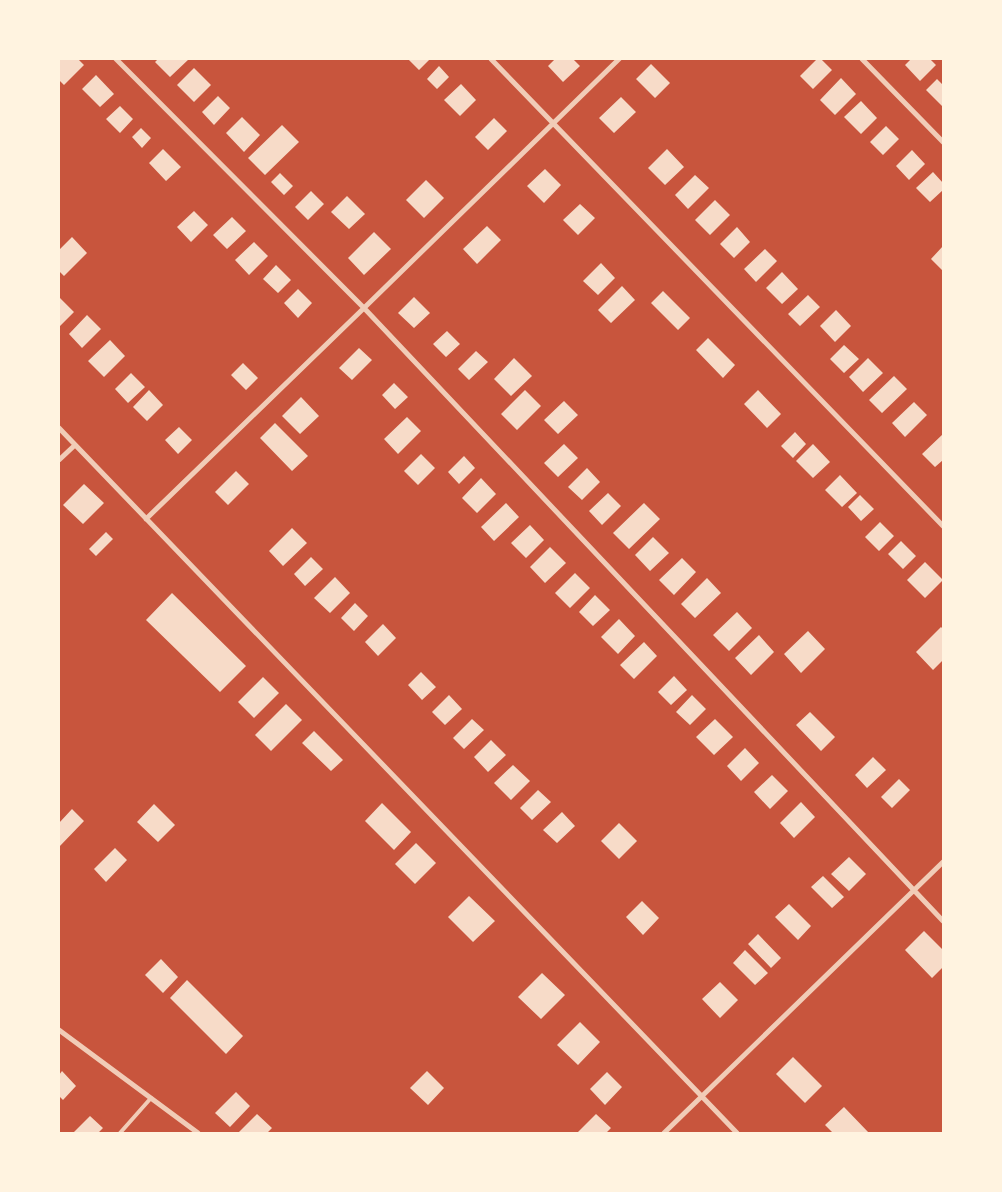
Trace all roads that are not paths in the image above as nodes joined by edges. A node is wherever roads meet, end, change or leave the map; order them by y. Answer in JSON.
{"nodes":[{"id":1,"x":116,"y":59,"type":"edge"},
{"id":2,"x":491,"y":59,"type":"edge"},
{"id":3,"x":618,"y":59,"type":"edge"},
{"id":4,"x":862,"y":59,"type":"edge"},
{"id":5,"x":553,"y":124,"type":"junction"},
{"id":6,"x":943,"y":142,"type":"edge"},
{"id":7,"x":364,"y":308,"type":"junction"},
{"id":8,"x":59,"y":428,"type":"edge"},
{"id":9,"x":75,"y":444,"type":"junction"},
{"id":10,"x":59,"y":460,"type":"edge"},
{"id":11,"x":146,"y":519,"type":"junction"},
{"id":12,"x":943,"y":526,"type":"edge"},
{"id":13,"x":943,"y":862,"type":"edge"},
{"id":14,"x":914,"y":890,"type":"junction"},
{"id":15,"x":943,"y":920,"type":"edge"},
{"id":16,"x":59,"y":1030,"type":"edge"},
{"id":17,"x":702,"y":1097,"type":"junction"},
{"id":18,"x":151,"y":1098,"type":"junction"},
{"id":19,"x":120,"y":1133,"type":"edge"},
{"id":20,"x":198,"y":1133,"type":"edge"},
{"id":21,"x":664,"y":1133,"type":"edge"},
{"id":22,"x":737,"y":1133,"type":"edge"}],
"edges":[{"from":1,"to":7,"type":"street"},
{"from":2,"to":5,"type":"street"},
{"from":3,"to":5,"type":"street"},
{"from":4,"to":6,"type":"street"},
{"from":5,"to":7,"type":"street"},
{"from":5,"to":12,"type":"street"},
{"from":7,"to":11,"type":"street"},
{"from":7,"to":14,"type":"street"},
{"from":8,"to":9,"type":"street"},
{"from":9,"to":10,"type":"street"},
{"from":9,"to":11,"type":"street"},
{"from":11,"to":17,"type":"street"},
{"from":13,"to":14,"type":"street"},
{"from":14,"to":15,"type":"street"},
{"from":14,"to":17,"type":"street"},
{"from":16,"to":18,"type":"street"},
{"from":17,"to":21,"type":"street"},
{"from":17,"to":22,"type":"street"},
{"from":18,"to":19,"type":"lane"},
{"from":18,"to":20,"type":"street"}]}
